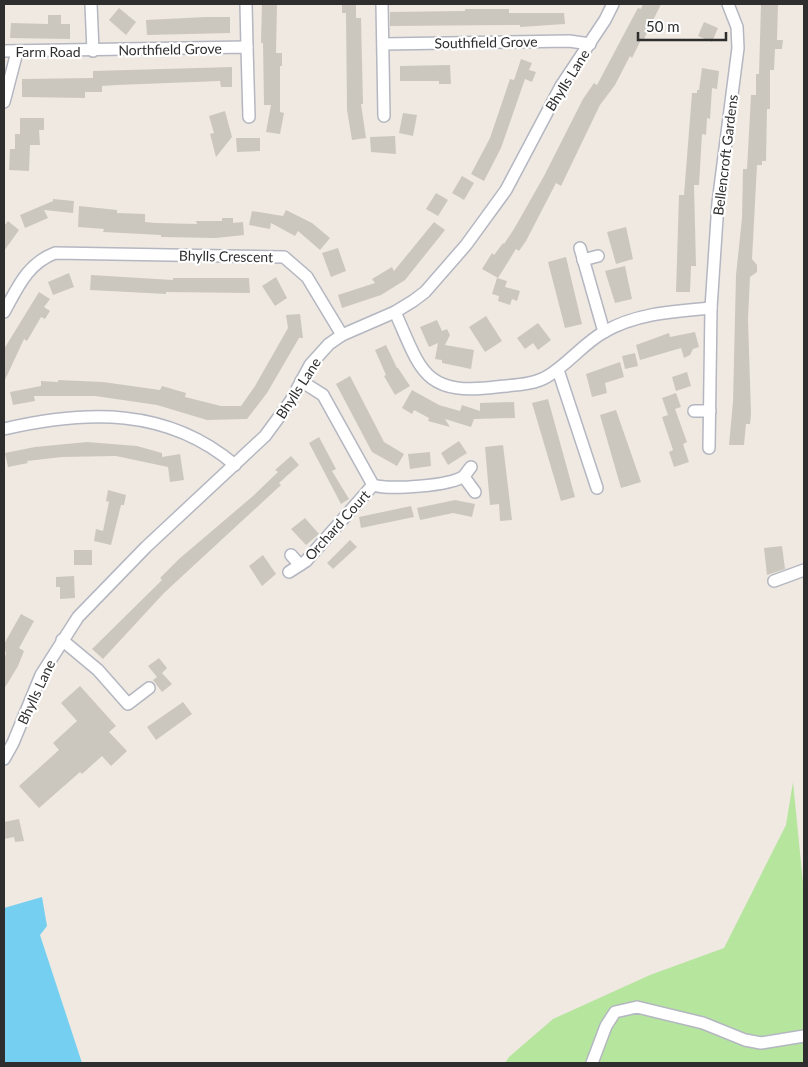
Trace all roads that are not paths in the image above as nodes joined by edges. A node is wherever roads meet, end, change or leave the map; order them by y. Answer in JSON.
{"nodes":[{"id":1,"x":91,"y":4,"type":"edge"},
{"id":2,"x":246,"y":4,"type":"edge"},
{"id":3,"x":382,"y":4,"type":"edge"},
{"id":4,"x":613,"y":4,"type":"edge"},
{"id":5,"x":728,"y":4,"type":"edge"},
{"id":6,"x":383,"y":44,"type":"junction"},
{"id":7,"x":590,"y":44,"type":"junction"},
{"id":8,"x":247,"y":47,"type":"junction"},
{"id":9,"x":4,"y":51,"type":"edge"},
{"id":10,"x":93,"y":51,"type":"junction"},
{"id":11,"x":17,"y":52,"type":"junction"},
{"id":12,"x":4,"y":102,"type":"edge"},
{"id":13,"x":384,"y":116,"type":"dead end"},
{"id":14,"x":249,"y":117,"type":"dead end"},
{"id":15,"x":580,"y":248,"type":"dead end"},
{"id":16,"x":598,"y":256,"type":"dead end"},
{"id":17,"x":583,"y":260,"type":"junction"},
{"id":18,"x":711,"y":308,"type":"junction"},
{"id":19,"x":4,"y":312,"type":"edge"},
{"id":20,"x":395,"y":312,"type":"junction"},
{"id":21,"x":604,"y":332,"type":"junction"},
{"id":22,"x":342,"y":335,"type":"junction"},
{"id":23,"x":558,"y":370,"type":"junction"},
{"id":24,"x":302,"y":381,"type":"junction"},
{"id":25,"x":694,"y":411,"type":"dead end"},
{"id":26,"x":710,"y":411,"type":"junction"},
{"id":27,"x":4,"y":429,"type":"edge"},
{"id":28,"x":709,"y":448,"type":"dead end"},
{"id":29,"x":235,"y":465,"type":"junction"},
{"id":30,"x":471,"y":467,"type":"dead end"},
{"id":31,"x":464,"y":476,"type":"junction"},
{"id":32,"x":373,"y":485,"type":"junction"},
{"id":33,"x":598,"y":488,"type":"dead end"},
{"id":34,"x":475,"y":492,"type":"dead end"},
{"id":35,"x":291,"y":555,"type":"dead end"},
{"id":36,"x":300,"y":565,"type":"junction"},
{"id":37,"x":804,"y":570,"type":"edge"},
{"id":38,"x":289,"y":572,"type":"dead end"},
{"id":39,"x":774,"y":581,"type":"dead end"},
{"id":40,"x":62,"y":640,"type":"junction"},
{"id":41,"x":149,"y":688,"type":"dead end"},
{"id":42,"x":4,"y":759,"type":"edge"},
{"id":43,"x":804,"y":1036,"type":"edge"},
{"id":44,"x":592,"y":1063,"type":"edge"}],
"edges":[{"from":1,"to":10,"type":"street"},
{"from":2,"to":8,"type":"street"},
{"from":3,"to":6,"type":"street"},
{"from":4,"to":7,"type":"street","name":"Bhylls Lane"},
{"from":5,"to":18,"type":"street","name":"Bellencroft Gardens"},
{"from":6,"to":7,"type":"street","name":"Southfield Grove"},
{"from":6,"to":13,"type":"street"},
{"from":7,"to":20,"type":"street","name":"Bhylls Lane"},
{"from":8,"to":10,"type":"street","name":"Northfield Grove"},
{"from":8,"to":14,"type":"street"},
{"from":9,"to":11,"type":"street","name":"Farm Road"},
{"from":10,"to":11,"type":"street","name":"Farm Road"},
{"from":11,"to":12,"type":"street"},
{"from":15,"to":17,"type":"street"},
{"from":16,"to":17,"type":"street"},
{"from":17,"to":21,"type":"street"},
{"from":18,"to":21,"type":"street"},
{"from":18,"to":26,"type":"street","name":"Bellencroft Gardens"},
{"from":19,"to":22,"type":"street","name":"Bhylls Crescent"},
{"from":20,"to":22,"type":"street","name":"Bhylls Lane"},
{"from":20,"to":23,"type":"street"},
{"from":21,"to":23,"type":"street"},
{"from":22,"to":24,"type":"street","name":"Bhylls Lane"},
{"from":23,"to":33,"type":"street"},
{"from":24,"to":29,"type":"street","name":"Bhylls Lane"},
{"from":24,"to":32,"type":"street"},
{"from":25,"to":26,"type":"street"},
{"from":26,"to":28,"type":"street","name":"Bellencroft Gardens"},
{"from":27,"to":29,"type":"street"},
{"from":29,"to":40,"type":"street","name":"Bhylls Lane"},
{"from":30,"to":31,"type":"street"},
{"from":31,"to":32,"type":"street"},
{"from":31,"to":34,"type":"street"},
{"from":32,"to":36,"type":"street","name":"Orchard Court"},
{"from":35,"to":36,"type":"street","name":"Orchard Court"},
{"from":36,"to":38,"type":"street","name":"Orchard Court"},
{"from":37,"to":39,"type":"street"},
{"from":40,"to":41,"type":"street"},
{"from":40,"to":42,"type":"street","name":"Bhylls Lane"},
{"from":43,"to":44,"type":"street"}]}
